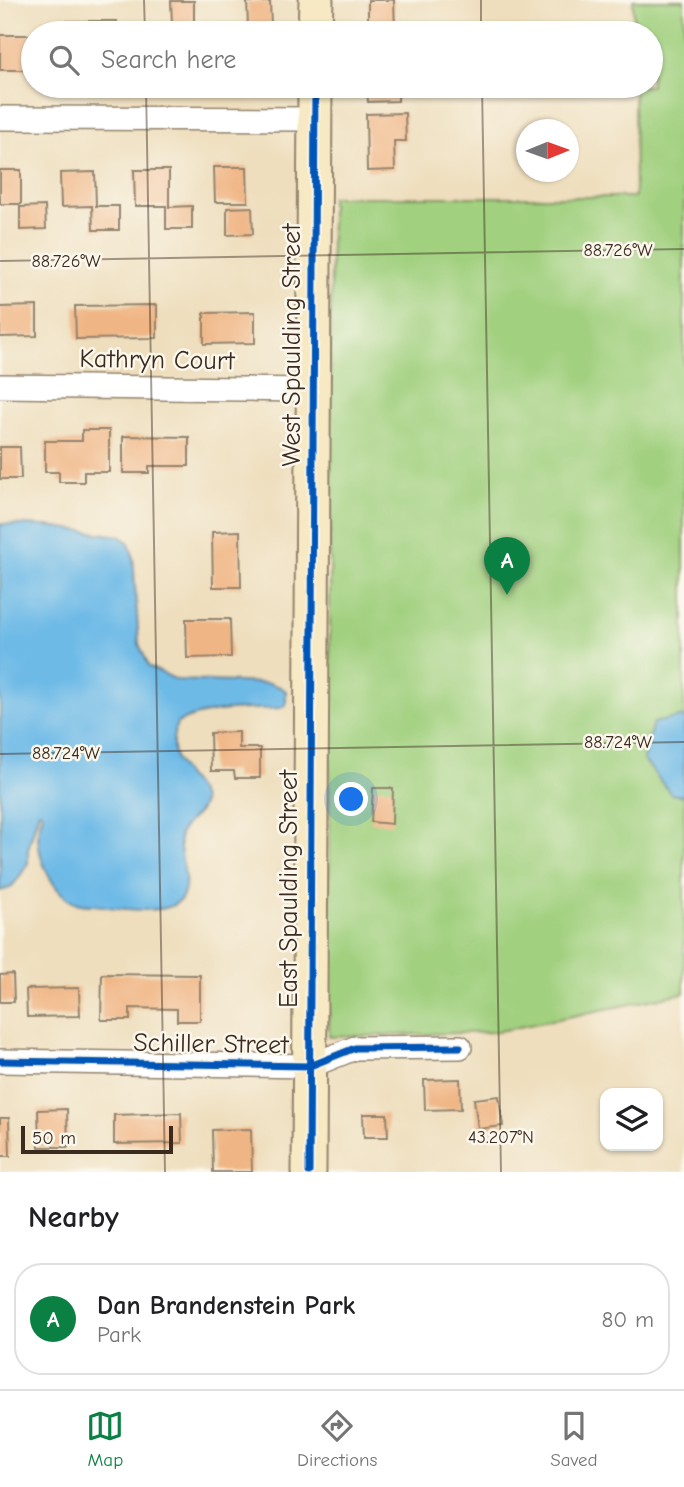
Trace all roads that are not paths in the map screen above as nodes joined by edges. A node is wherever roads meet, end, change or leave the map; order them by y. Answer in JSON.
{"nodes":[{"id":1,"x":316,"y":0,"type":"edge"},
{"id":2,"x":316,"y":21,"type":"edge"},
{"id":3,"x":315,"y":98,"type":"edge"},
{"id":4,"x":0,"y":118,"type":"edge"},
{"id":5,"x":315,"y":119,"type":"junction"},
{"id":6,"x":0,"y":386,"type":"edge"},
{"id":7,"x":313,"y":390,"type":"junction"},
{"id":8,"x":311,"y":606,"type":"joint"},
{"id":9,"x":460,"y":1047,"type":"dead end"},
{"id":10,"x":0,"y":1061,"type":"edge"},
{"id":11,"x":310,"y":1066,"type":"junction"},
{"id":12,"x":309,"y":1172,"type":"edge"}],
"edges":[{"from":1,"to":2,"type":"street"},
{"from":3,"to":5,"type":"street","name":"West Spaulding Street"},
{"from":4,"to":5,"type":"street"},
{"from":5,"to":7,"type":"street","name":"West Spaulding Street"},
{"from":6,"to":7,"type":"street","name":"Kathryn Court"},
{"from":7,"to":8,"type":"street","name":"West Spaulding Street"},
{"from":8,"to":11,"type":"street","name":"East Spaulding Street"},
{"from":9,"to":11,"type":"street","name":"Schiller Street"},
{"from":10,"to":11,"type":"street","name":"Schiller Street"},
{"from":11,"to":12,"type":"street","name":"East Spaulding Street"}]}
